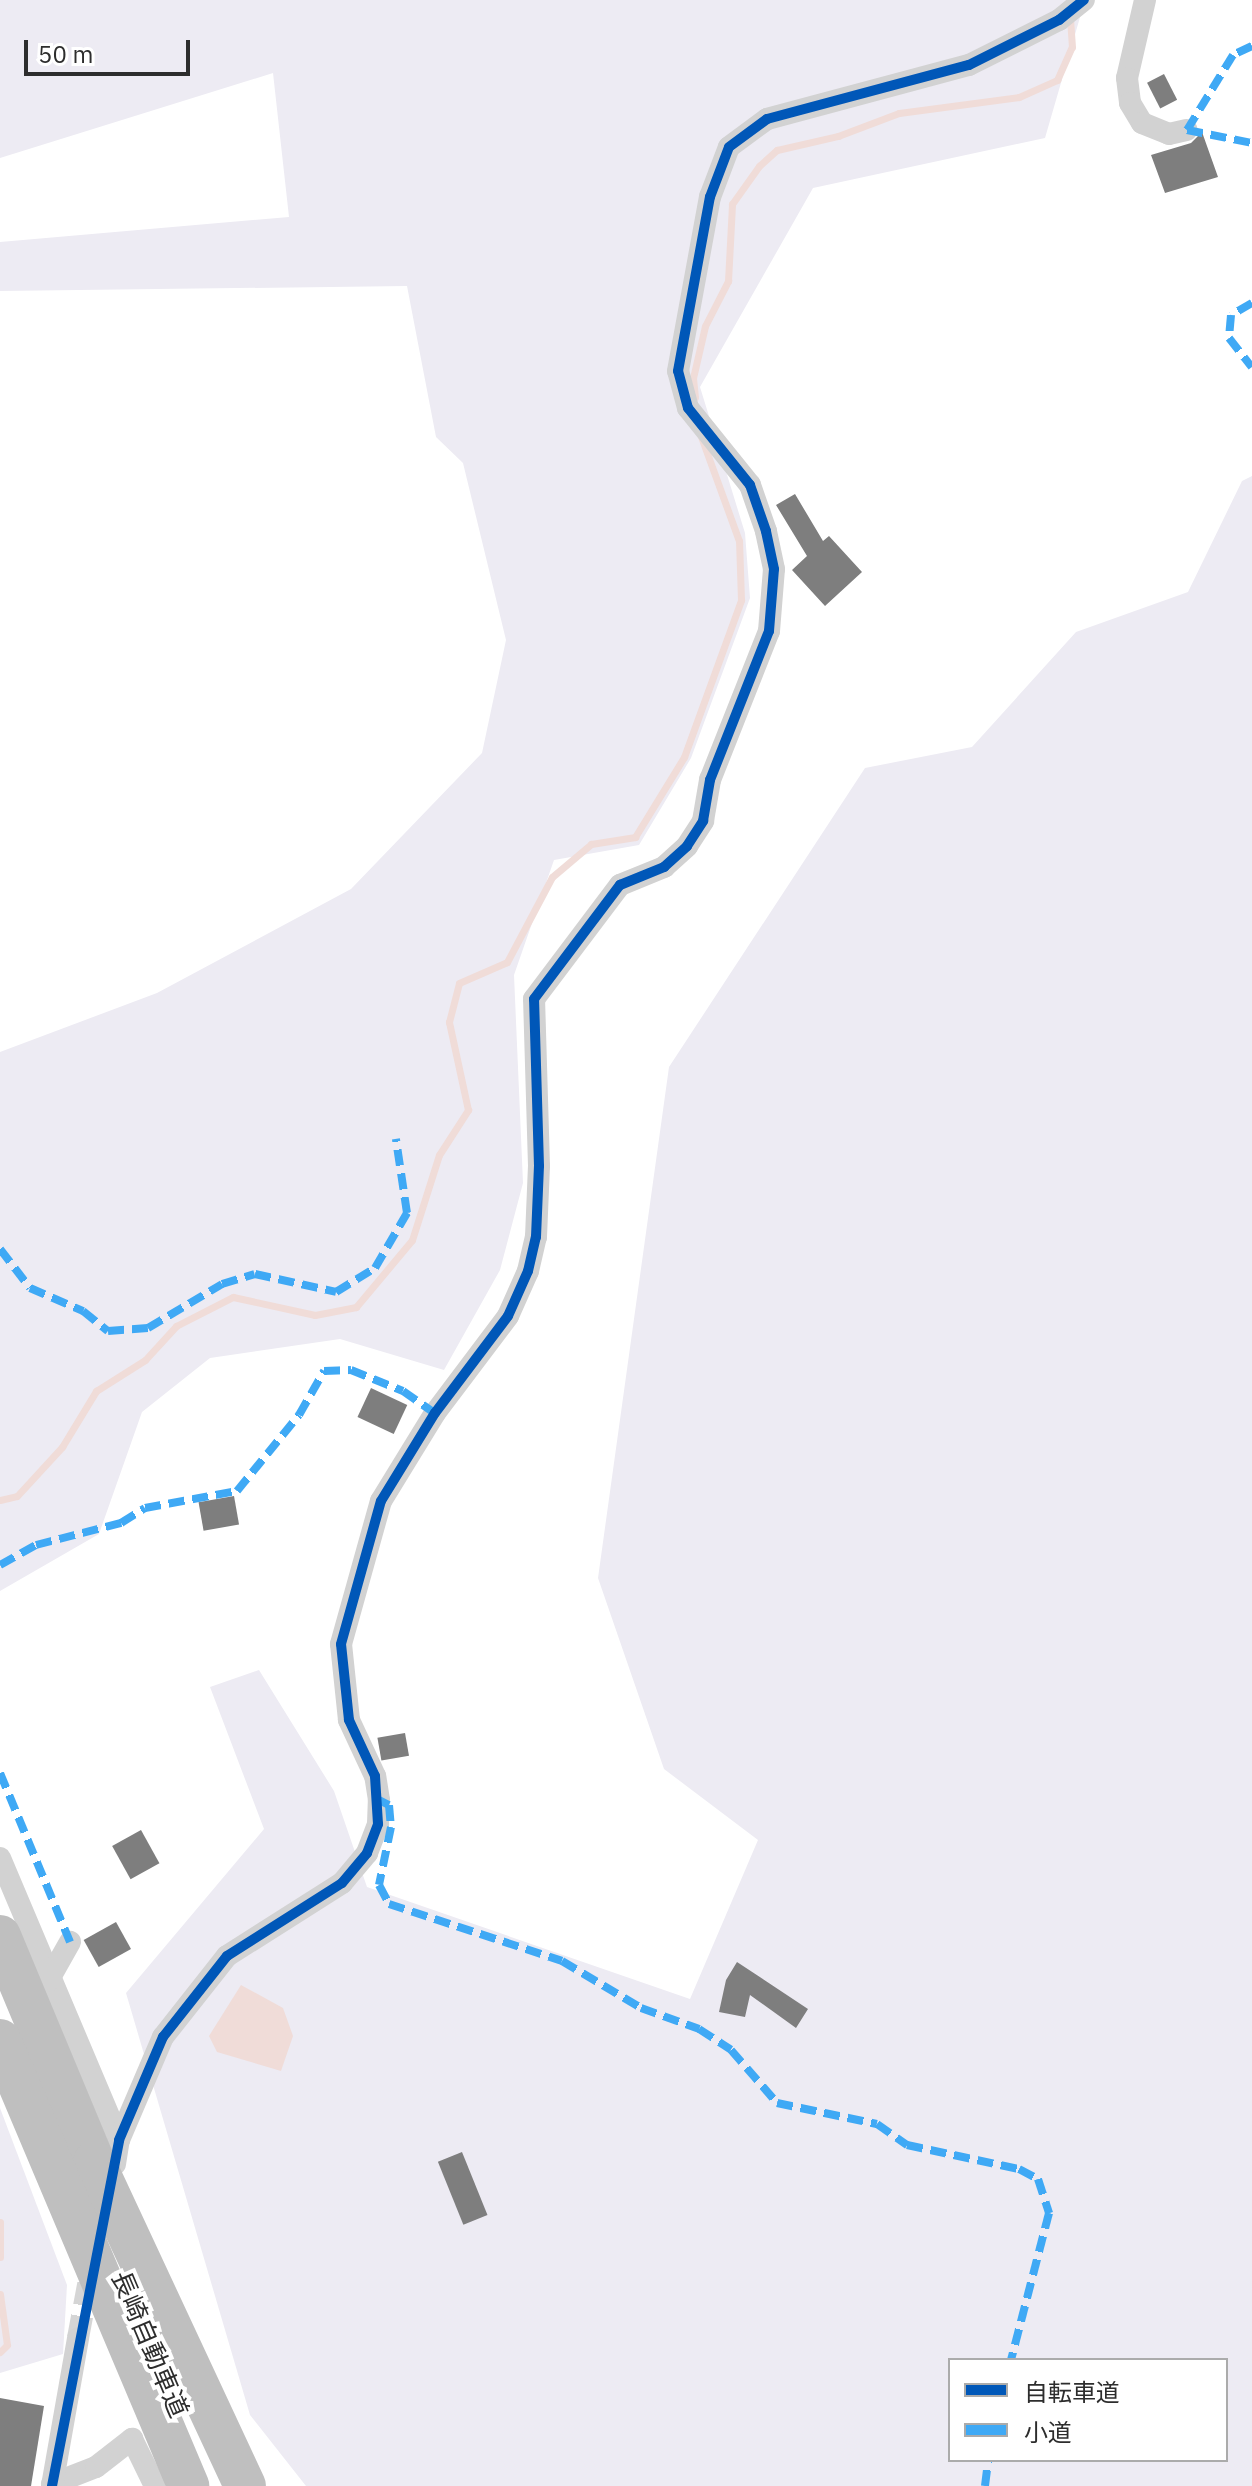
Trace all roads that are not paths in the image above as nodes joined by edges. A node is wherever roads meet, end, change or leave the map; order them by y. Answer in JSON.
{"nodes":[{"id":1,"x":1145,"y":0,"type":"edge"},
{"id":2,"x":1082,"y":3,"type":"edge"},
{"id":3,"x":1187,"y":130,"type":"dead end"},
{"id":4,"x":0,"y":1858,"type":"edge"},
{"id":5,"x":0,"y":1936,"type":"edge"},
{"id":6,"x":70,"y":1942,"type":"dead end"},
{"id":7,"x":48,"y":1981,"type":"junction"},
{"id":8,"x":0,"y":2040,"type":"edge"},
{"id":9,"x":119,"y":2140,"type":"junction"},
{"id":10,"x":115,"y":2164,"type":"dead end"},
{"id":11,"x":78,"y":2338,"type":"tunnel mouth"},
{"id":12,"x":52,"y":2485,"type":"edge"},
{"id":13,"x":155,"y":2486,"type":"edge"},
{"id":14,"x":188,"y":2486,"type":"edge"},
{"id":15,"x":245,"y":2486,"type":"edge"}],
"edges":[{"from":1,"to":3,"type":"street"},
{"from":2,"to":9,"type":"street"},
{"from":4,"to":7,"type":"street"},
{"from":5,"to":15,"type":"highway","name":"長崎自動車道","bridge":true},
{"from":6,"to":7,"type":"street"},
{"from":7,"to":9,"type":"street"},
{"from":8,"to":14,"type":"highway","name":"長崎自動車道","bridge":true},
{"from":9,"to":10,"type":"street"},
{"from":11,"to":12,"type":"street"},
{"from":12,"to":13,"type":"street"}]}
